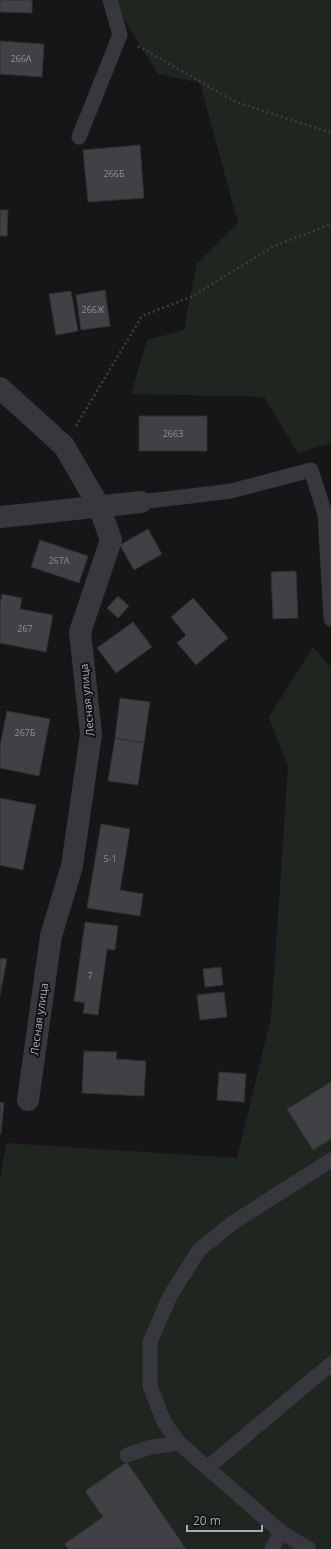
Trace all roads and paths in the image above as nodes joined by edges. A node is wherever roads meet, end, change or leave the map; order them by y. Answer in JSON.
{"nodes":[{"id":1,"x":110,"y":0,"type":"edge"},
{"id":2,"x":120,"y":35,"type":"junction"},
{"id":3,"x":331,"y":133,"type":"edge"},
{"id":4,"x":79,"y":137,"type":"dead end"},
{"id":5,"x":331,"y":224,"type":"edge"},
{"id":6,"x":0,"y":388,"type":"edge"},
{"id":7,"x":64,"y":446,"type":"junction"},
{"id":8,"x":141,"y":502,"type":"joint"},
{"id":9,"x":98,"y":506,"type":"junction"},
{"id":10,"x":0,"y":517,"type":"edge"},
{"id":11,"x":331,"y":619,"type":"edge"},
{"id":12,"x":28,"y":1100,"type":"dead end"},
{"id":13,"x":331,"y":1160,"type":"edge"},
{"id":14,"x":331,"y":1364,"type":"edge"},
{"id":15,"x":179,"y":1443,"type":"junction"},
{"id":16,"x":127,"y":1455,"type":"dead end"},
{"id":17,"x":207,"y":1468,"type":"junction"},
{"id":18,"x":281,"y":1532,"type":"junction"},
{"id":19,"x":272,"y":1549,"type":"edge"},
{"id":20,"x":309,"y":1549,"type":"edge"}],
"edges":[{"from":1,"to":2,"type":"lane"},
{"from":2,"to":3,"type":"path"},
{"from":2,"to":4,"type":"lane"},
{"from":5,"to":7,"type":"path"},
{"from":6,"to":7,"type":"street","name":"Лесная улица"},
{"from":7,"to":9,"type":"street","name":"Лесная улица"},
{"from":8,"to":9,"type":"street"},
{"from":8,"to":11,"type":"lane"},
{"from":9,"to":10,"type":"street"},
{"from":9,"to":12,"type":"street","name":"Лесная улица"},
{"from":13,"to":15,"type":"lane"},
{"from":14,"to":17,"type":"lane"},
{"from":15,"to":16,"type":"lane"},
{"from":15,"to":17,"type":"lane"},
{"from":17,"to":18,"type":"lane"},
{"from":18,"to":19,"type":"lane"},
{"from":18,"to":20,"type":"lane"}]}
